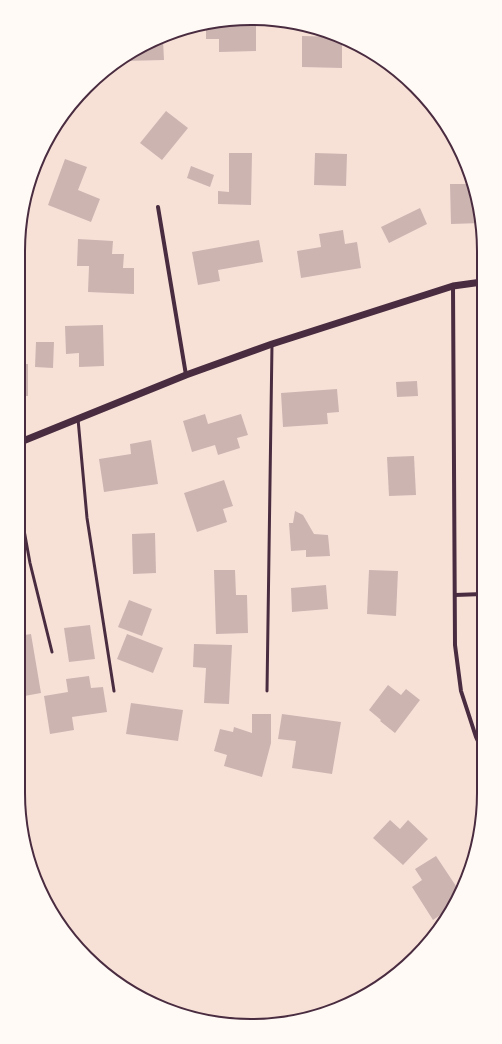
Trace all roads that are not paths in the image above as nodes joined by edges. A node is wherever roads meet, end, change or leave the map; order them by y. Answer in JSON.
{"nodes":[{"id":1,"x":158,"y":207,"type":"dead end"},
{"id":2,"x":477,"y":283,"type":"edge"},
{"id":3,"x":453,"y":286,"type":"junction"},
{"id":4,"x":272,"y":344,"type":"junction"},
{"id":5,"x":186,"y":375,"type":"junction"},
{"id":6,"x":78,"y":419,"type":"junction"},
{"id":7,"x":25,"y":440,"type":"edge"},
{"id":8,"x":25,"y":536,"type":"edge"},
{"id":9,"x":477,"y":594,"type":"edge"},
{"id":10,"x":455,"y":595,"type":"junction"},
{"id":11,"x":52,"y":652,"type":"dead end"},
{"id":12,"x":114,"y":691,"type":"dead end"},
{"id":13,"x":267,"y":691,"type":"dead end"},
{"id":14,"x":477,"y":739,"type":"edge"}],
"edges":[{"from":1,"to":5,"type":"street"},
{"from":2,"to":3,"type":"street"},
{"from":3,"to":4,"type":"street"},
{"from":3,"to":10,"type":"street"},
{"from":4,"to":5,"type":"street"},
{"from":4,"to":13,"type":"lane"},
{"from":5,"to":6,"type":"street"},
{"from":6,"to":7,"type":"street"},
{"from":6,"to":12,"type":"lane"},
{"from":8,"to":11,"type":"lane"},
{"from":9,"to":10,"type":"street"},
{"from":10,"to":14,"type":"street"}]}
